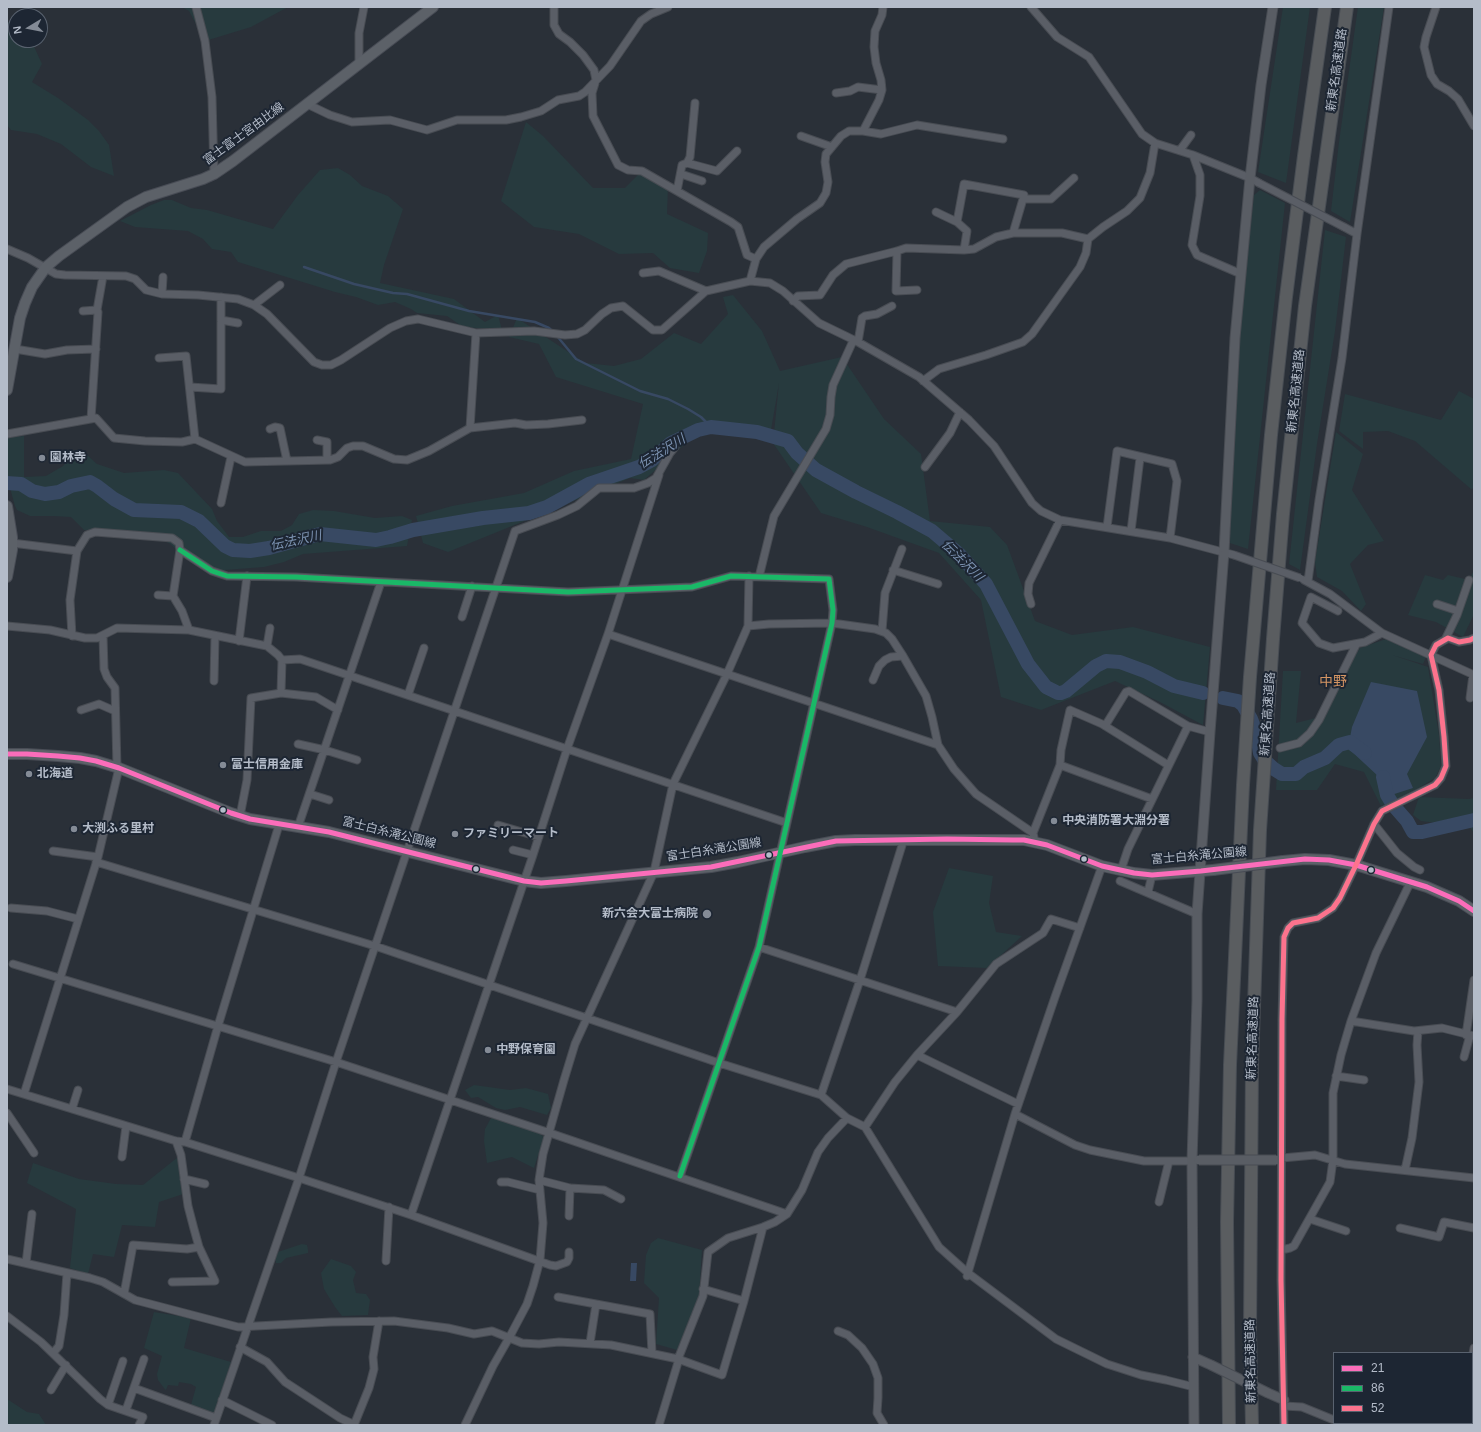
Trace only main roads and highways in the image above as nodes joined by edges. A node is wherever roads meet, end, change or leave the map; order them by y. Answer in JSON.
{"nodes":[{"id":1,"x":433,"y":7,"type":"edge"},
{"id":2,"x":1325,"y":7,"type":"edge"},
{"id":3,"x":1347,"y":7,"type":"edge"},
{"id":4,"x":7,"y":390,"type":"edge"},
{"id":5,"x":7,"y":506,"type":"edge"},
{"id":6,"x":10,"y":548,"type":"edge"},
{"id":7,"x":7,"y":577,"type":"edge"},
{"id":8,"x":7,"y":754,"type":"edge"},
{"id":9,"x":1474,"y":911,"type":"edge"},
{"id":10,"x":1229,"y":1425,"type":"edge"},
{"id":11,"x":1252,"y":1425,"type":"edge"}],
"edges":[{"from":1,"to":4,"type":"main road","name":"富士富士宮由比線"},
{"from":2,"to":10,"type":"highway","name":"新東名高速道路"},
{"from":3,"to":11,"type":"highway","name":"新東名高速道路"},
{"from":5,"to":6,"type":"main road"},
{"from":6,"to":7,"type":"main road"},
{"from":8,"to":9,"type":"main road","name":"富士白糸滝公園線","bridge":true}]}
